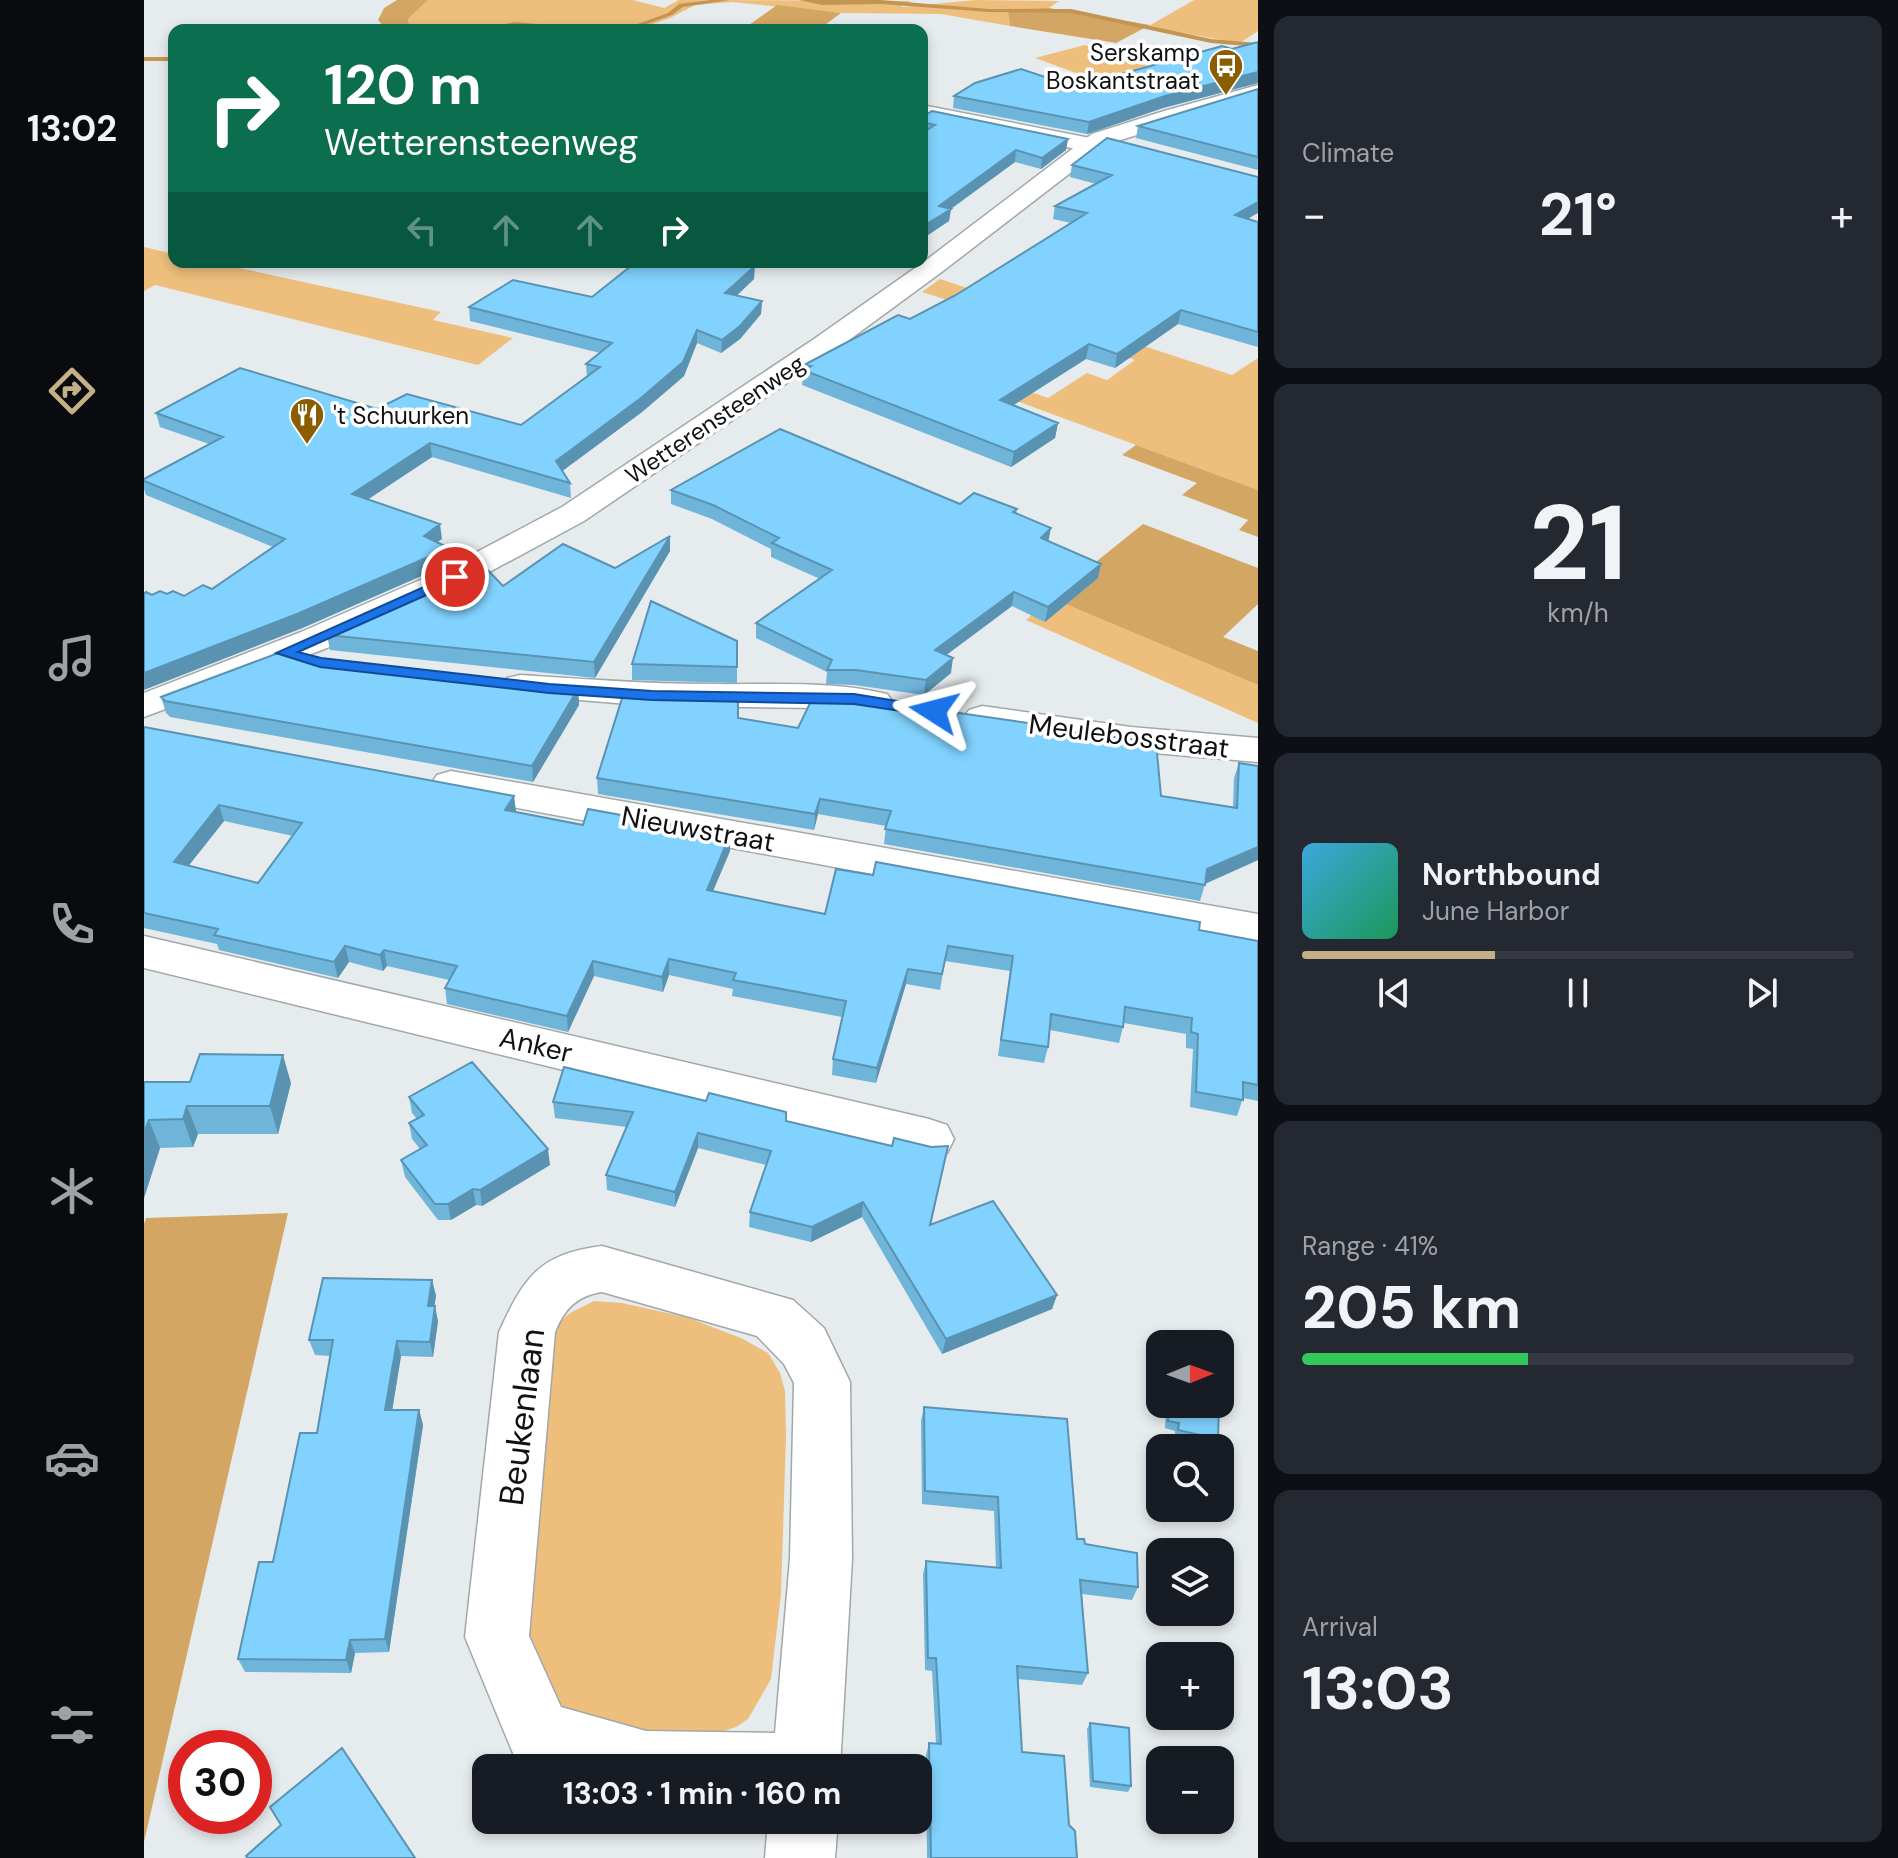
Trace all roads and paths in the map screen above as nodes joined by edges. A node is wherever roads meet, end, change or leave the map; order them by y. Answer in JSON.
{"nodes":[{"id":1,"x":1258,"y":91,"type":"edge"},
{"id":2,"x":928,"y":112,"type":"edge"},
{"id":3,"x":1095,"y":142,"type":"junction"},
{"id":4,"x":1142,"y":150,"type":"edge"},
{"id":5,"x":284,"y":653,"type":"junction"},
{"id":6,"x":348,"y":666,"type":"edge"},
{"id":7,"x":491,"y":683,"type":"edge"},
{"id":8,"x":907,"y":707,"type":"edge"},
{"id":9,"x":949,"y":714,"type":"edge"},
{"id":10,"x":153,"y":718,"type":"edge"},
{"id":11,"x":1258,"y":750,"type":"edge"},
{"id":12,"x":420,"y":778,"type":"edge"},
{"id":13,"x":1258,"y":930,"type":"edge"},
{"id":14,"x":144,"y":952,"type":"edge"},
{"id":15,"x":929,"y":1139,"type":"dead end"},
{"id":16,"x":805,"y":1785,"type":"edge"},
{"id":17,"x":802,"y":1834,"type":"edge"},
{"id":18,"x":800,"y":1858,"type":"edge"}],
"edges":[{"from":1,"to":3,"type":"street","name":"Wetterensteenweg"},
{"from":2,"to":3,"type":"street"},
{"from":3,"to":4,"type":"street"},
{"from":3,"to":5,"type":"street","name":"Wetterensteenweg"},
{"from":5,"to":6,"type":"street"},
{"from":5,"to":10,"type":"street","name":"Wetterensteenweg"},
{"from":7,"to":8,"type":"street"},
{"from":9,"to":11,"type":"street","name":"Meulebosstraat"},
{"from":12,"to":13,"type":"street","name":"Nieuwstraat"},
{"from":14,"to":15,"type":"street","name":"Anker"},
{"from":16,"to":16,"type":"street","name":"Beukenlaan"},
{"from":17,"to":18,"type":"street","name":"Beukenlaan"}]}
